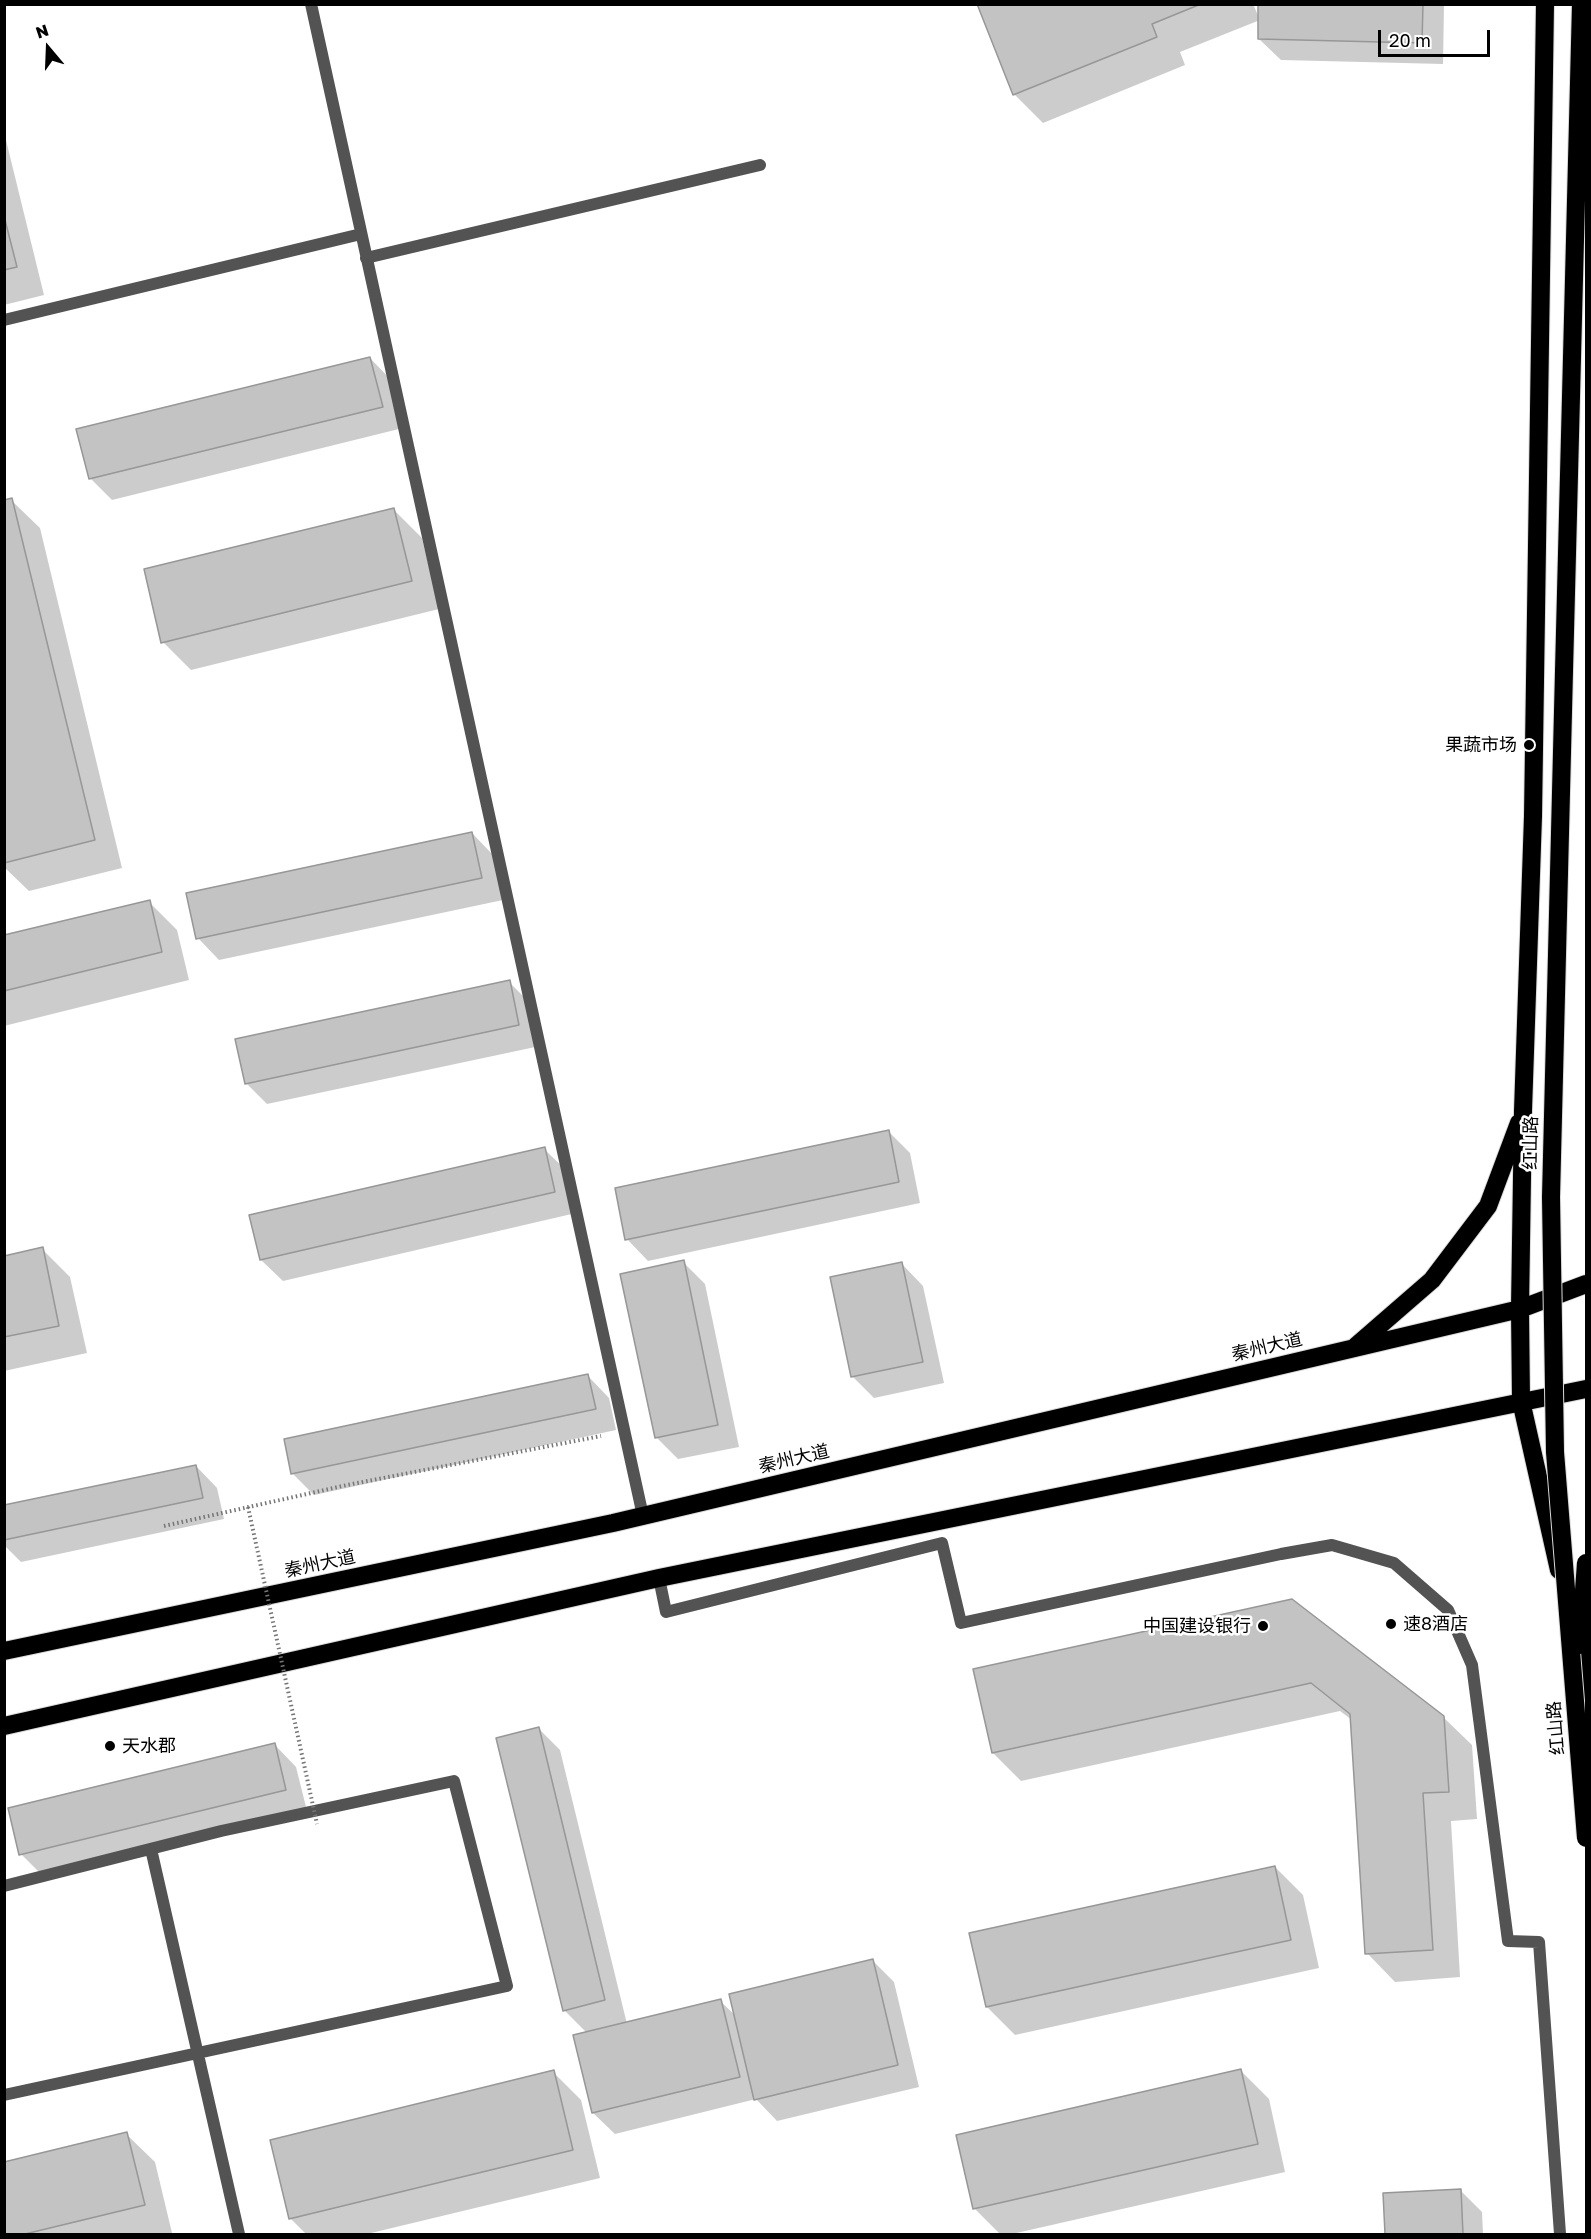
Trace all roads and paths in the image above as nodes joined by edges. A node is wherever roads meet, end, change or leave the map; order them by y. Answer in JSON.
{"nodes":[{"id":1,"x":311,"y":4,"type":"edge"},
{"id":2,"x":1545,"y":4,"type":"edge"},
{"id":3,"x":1581,"y":4,"type":"edge"},
{"id":4,"x":760,"y":165,"type":"dead end"},
{"id":5,"x":361,"y":234,"type":"junction"},
{"id":6,"x":366,"y":258,"type":"junction"},
{"id":7,"x":4,"y":320,"type":"edge"},
{"id":8,"x":1523,"y":1111,"type":"junction"},
{"id":9,"x":1587,"y":1284,"type":"edge"},
{"id":10,"x":1520,"y":1310,"type":"junction"},
{"id":11,"x":1353,"y":1349,"type":"junction"},
{"id":12,"x":1587,"y":1389,"type":"edge"},
{"id":13,"x":1521,"y":1401,"type":"junction"},
{"id":14,"x":624,"y":1431,"type":"junction"},
{"id":15,"x":248,"y":1507,"type":"junction"},
{"id":16,"x":643,"y":1516,"type":"junction"},
{"id":17,"x":164,"y":1526,"type":"dead end"},
{"id":18,"x":1587,"y":1563,"type":"edge"},
{"id":19,"x":659,"y":1578,"type":"junction"},
{"id":20,"x":4,"y":1652,"type":"edge"},
{"id":21,"x":1581,"y":1701,"type":"edge"},
{"id":22,"x":4,"y":1726,"type":"edge"},
{"id":23,"x":317,"y":1824,"type":"dead end"},
{"id":24,"x":1587,"y":1838,"type":"edge"},
{"id":25,"x":151,"y":1849,"type":"junction"},
{"id":26,"x":4,"y":1886,"type":"edge"},
{"id":27,"x":198,"y":2054,"type":"junction"},
{"id":28,"x":4,"y":2095,"type":"edge"},
{"id":29,"x":239,"y":2235,"type":"edge"},
{"id":30,"x":1560,"y":2235,"type":"edge"}],
"edges":[{"from":1,"to":5,"type":"lane"},
{"from":2,"to":8,"type":"highway","name":"红山路"},
{"from":3,"to":21,"type":"highway","name":"红山路","bridge":true},
{"from":4,"to":6,"type":"lane"},
{"from":5,"to":6,"type":"lane"},
{"from":5,"to":7,"type":"lane"},
{"from":6,"to":14,"type":"lane"},
{"from":8,"to":10,"type":"highway","name":"红山路"},
{"from":8,"to":11,"type":"highway"},
{"from":9,"to":10,"type":"highway","name":"秦州大道"},
{"from":10,"to":11,"type":"highway","name":"秦州大道"},
{"from":10,"to":13,"type":"highway","name":"红山路"},
{"from":11,"to":16,"type":"highway","name":"秦州大道"},
{"from":12,"to":13,"type":"highway"},
{"from":13,"to":19,"type":"highway"},
{"from":13,"to":21,"type":"highway","name":"红山路"},
{"from":14,"to":15,"type":"path"},
{"from":14,"to":16,"type":"lane"},
{"from":15,"to":17,"type":"path"},
{"from":15,"to":23,"type":"path","bridge":true},
{"from":16,"to":20,"type":"highway","name":"秦州大道"},
{"from":18,"to":21,"type":"highway","bridge":true},
{"from":19,"to":22,"type":"highway"},
{"from":19,"to":30,"type":"lane"},
{"from":21,"to":24,"type":"highway","name":"红山路","bridge":true},
{"from":25,"to":26,"type":"lane"},
{"from":25,"to":27,"type":"lane"},
{"from":25,"to":27,"type":"lane"},
{"from":27,"to":28,"type":"lane"},
{"from":27,"to":29,"type":"lane"}]}
